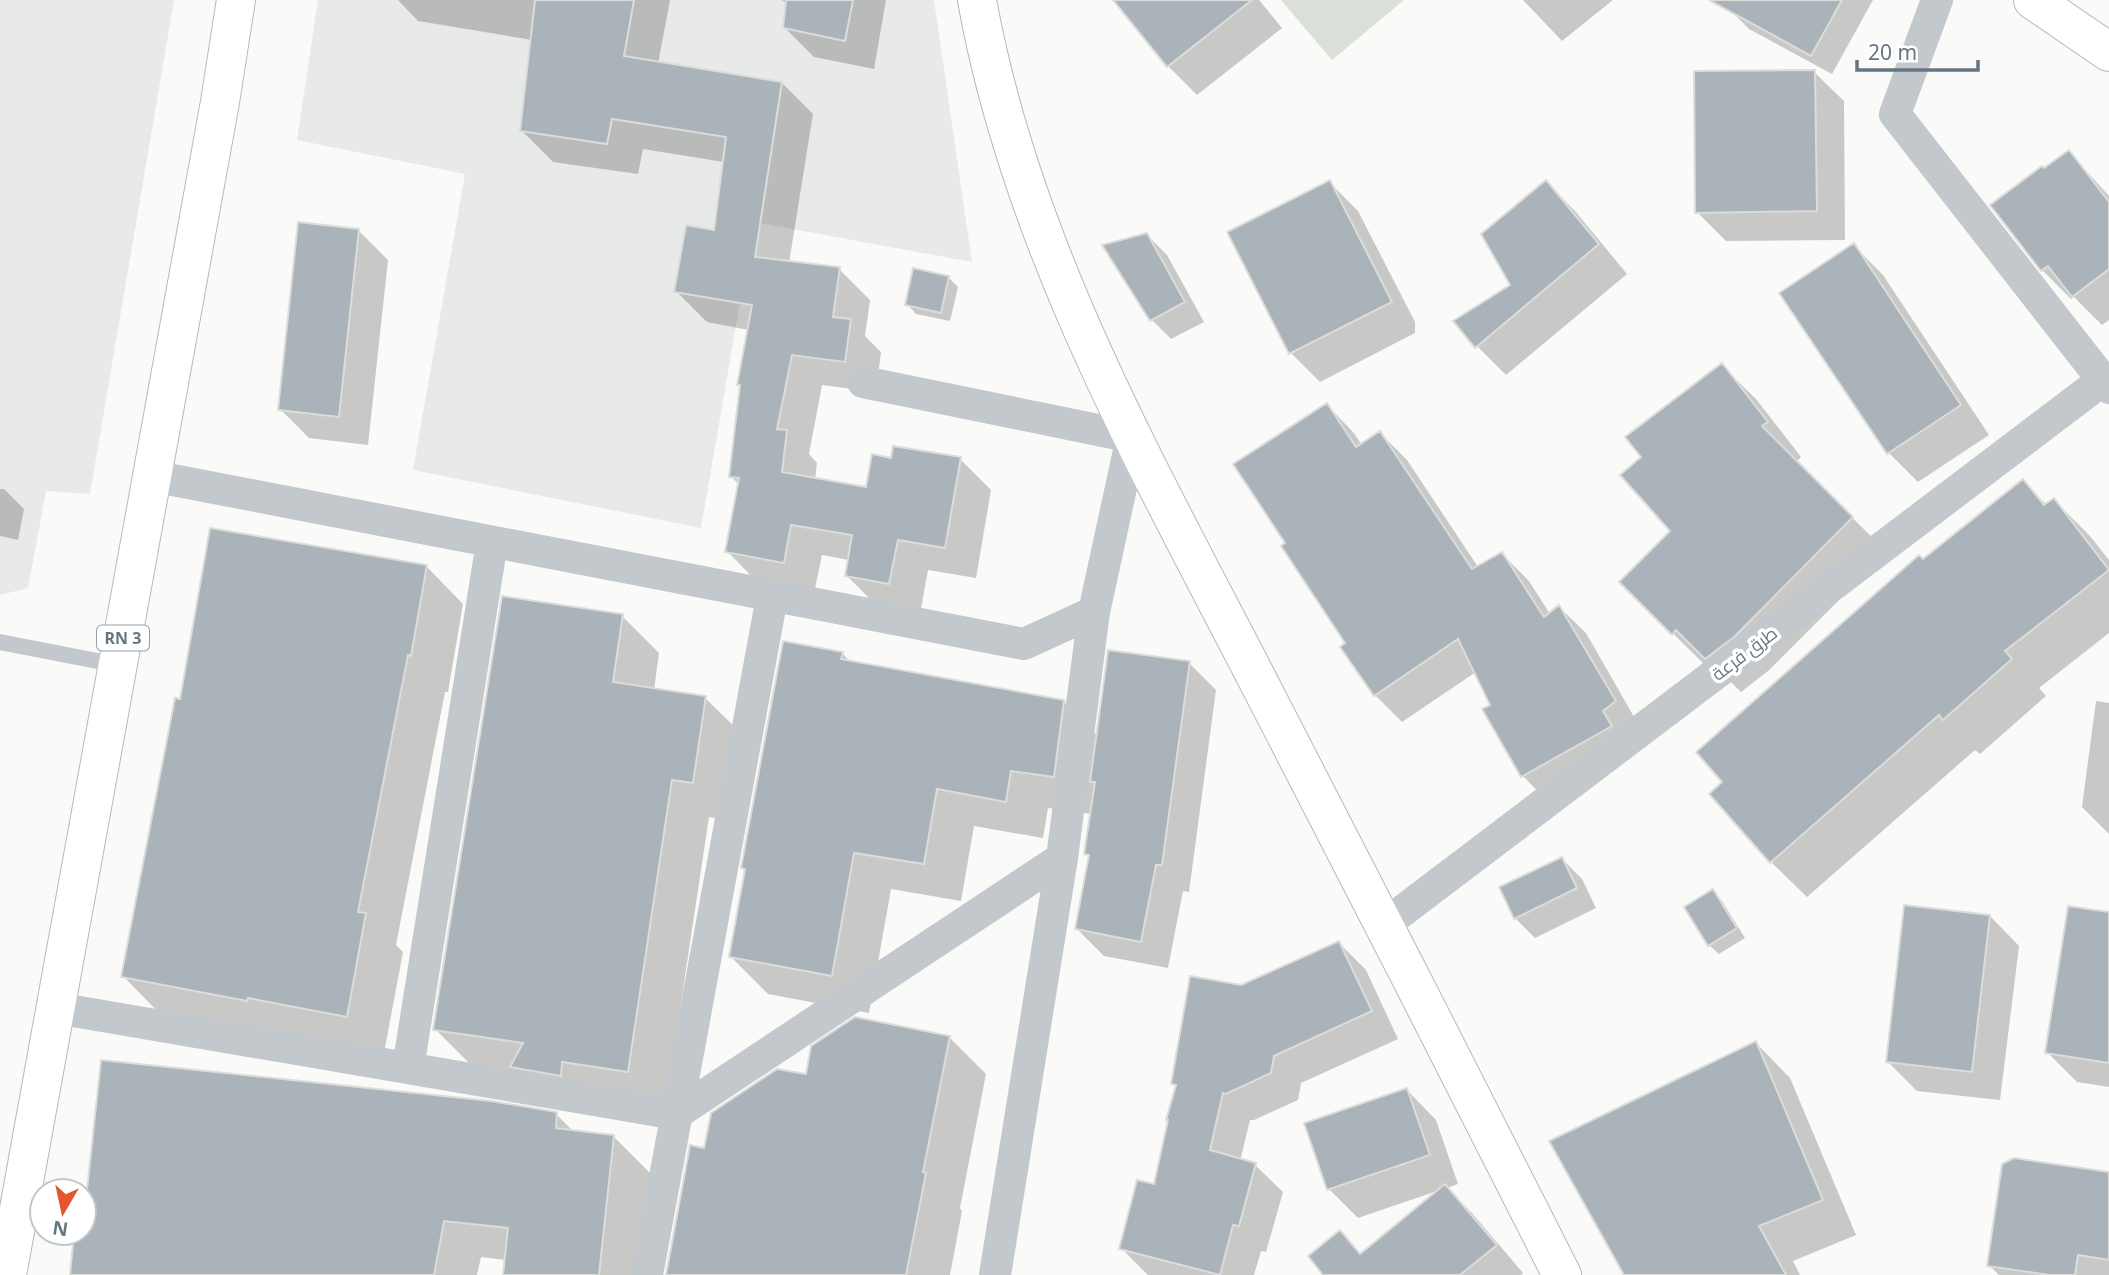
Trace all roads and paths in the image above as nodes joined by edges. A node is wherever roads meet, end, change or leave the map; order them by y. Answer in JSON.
{"nodes":[{"id":1,"x":236,"y":0,"type":"edge"},
{"id":2,"x":977,"y":0,"type":"edge"},
{"id":3,"x":1937,"y":0,"type":"edge"},
{"id":4,"x":2033,"y":0,"type":"edge"},
{"id":5,"x":2109,"y":52,"type":"edge"},
{"id":6,"x":863,"y":382,"type":"dead end"},
{"id":7,"x":2106,"y":384,"type":"edge"},
{"id":8,"x":1132,"y":437,"type":"junction"},
{"id":9,"x":152,"y":476,"type":"junction"},
{"id":10,"x":492,"y":542,"type":"junction"},
{"id":11,"x":772,"y":597,"type":"junction"},
{"id":12,"x":1094,"y":612,"type":"junction"},
{"id":13,"x":0,"y":642,"type":"edge"},
{"id":14,"x":118,"y":665,"type":"junction"},
{"id":15,"x":1062,"y":858,"type":"junction"},
{"id":16,"x":1384,"y":925,"type":"junction"},
{"id":17,"x":56,"y":1008,"type":"junction"},
{"id":18,"x":408,"y":1068,"type":"junction"},
{"id":19,"x":677,"y":1114,"type":"junction"},
{"id":20,"x":7,"y":1275,"type":"edge"},
{"id":21,"x":647,"y":1275,"type":"edge"},
{"id":22,"x":995,"y":1275,"type":"edge"},
{"id":23,"x":1562,"y":1275,"type":"edge"}],
"edges":[{"from":1,"to":9,"type":"street","number":"RN 3"},
{"from":2,"to":8,"type":"street"},
{"from":3,"to":7,"type":"street"},
{"from":4,"to":5,"type":"street"},
{"from":6,"to":8,"type":"street"},
{"from":7,"to":16,"type":"street","name":"طرق فرعة"},
{"from":8,"to":12,"type":"street"},
{"from":8,"to":16,"type":"street"},
{"from":9,"to":10,"type":"street"},
{"from":9,"to":14,"type":"street","number":"RN 3"},
{"from":10,"to":11,"type":"street"},
{"from":10,"to":18,"type":"street"},
{"from":11,"to":12,"type":"street"},
{"from":11,"to":19,"type":"street"},
{"from":12,"to":15,"type":"street"},
{"from":13,"to":14,"type":"lane"},
{"from":14,"to":17,"type":"street","number":"RN 3"},
{"from":15,"to":19,"type":"street"},
{"from":15,"to":22,"type":"street"},
{"from":16,"to":23,"type":"street"},
{"from":17,"to":18,"type":"street"},
{"from":17,"to":20,"type":"street","number":"RN 3"},
{"from":18,"to":19,"type":"street"},
{"from":19,"to":21,"type":"street"}]}
